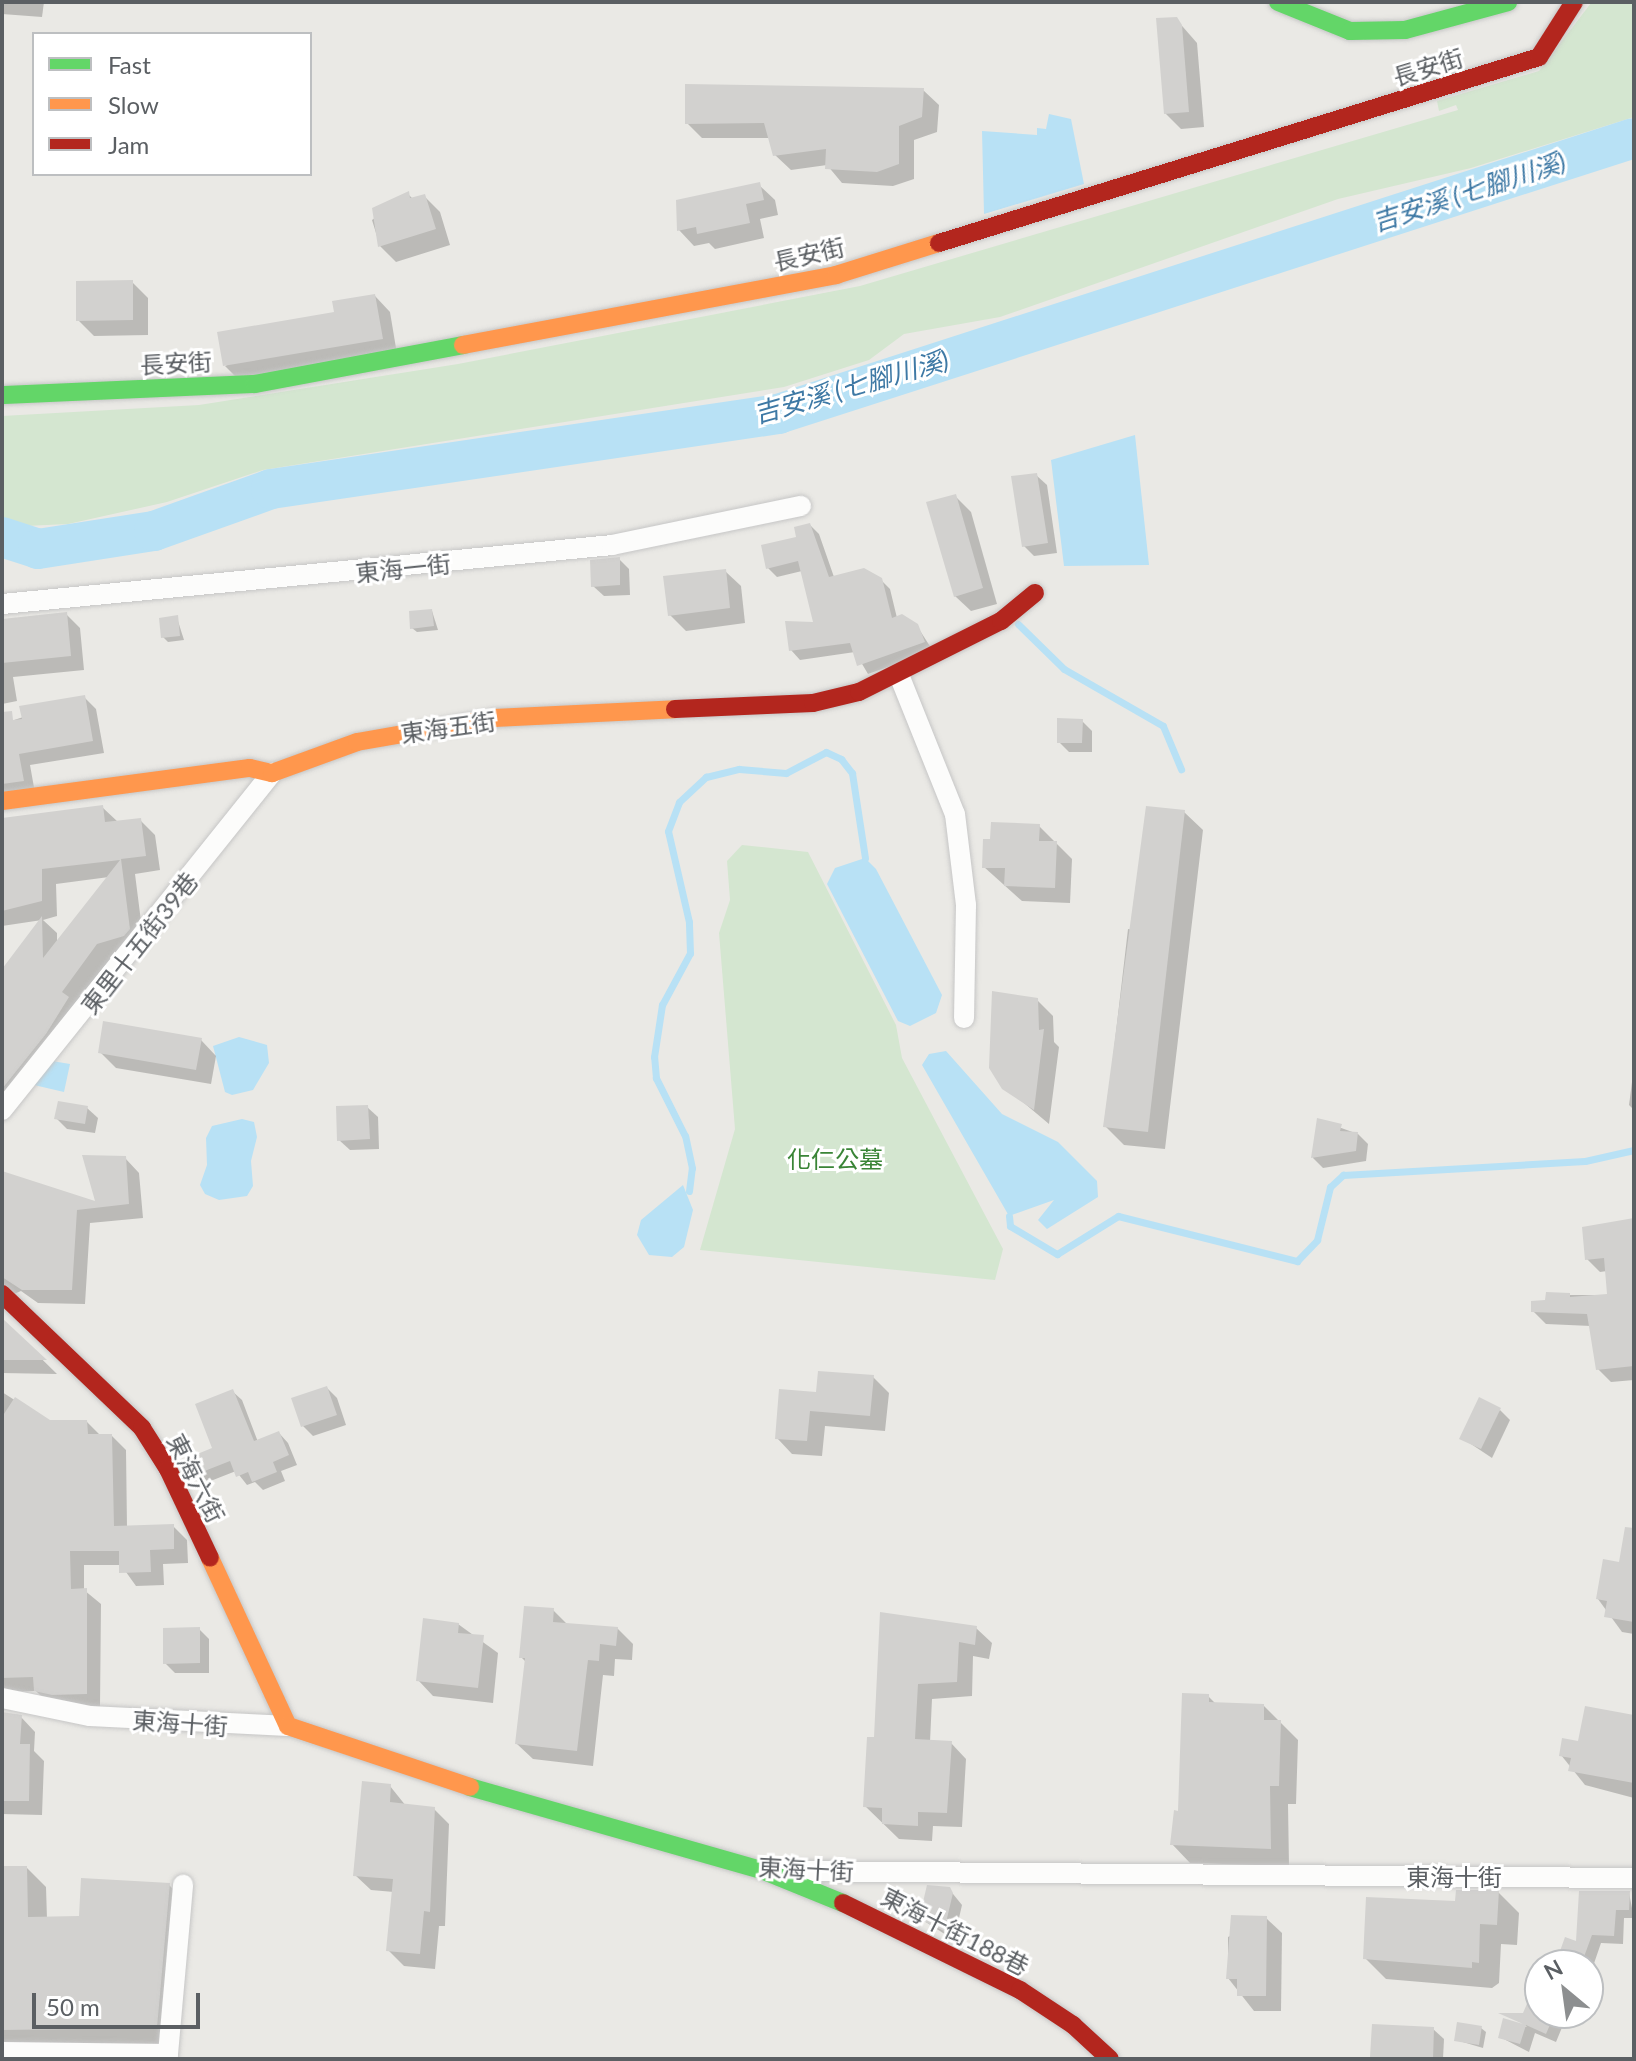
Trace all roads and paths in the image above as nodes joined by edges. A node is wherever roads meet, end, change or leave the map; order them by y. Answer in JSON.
{"nodes":[{"id":1,"x":1278,"y":2,"type":"edge"},
{"id":2,"x":1508,"y":2,"type":"edge"},
{"id":3,"x":1574,"y":2,"type":"edge"},
{"id":4,"x":2,"y":395,"type":"edge"},
{"id":5,"x":801,"y":506,"type":"dead end"},
{"id":6,"x":1035,"y":593,"type":"dead end"},
{"id":7,"x":2,"y":604,"type":"edge"},
{"id":8,"x":899,"y":675,"type":"junction"},
{"id":9,"x":272,"y":773,"type":"junction"},
{"id":10,"x":2,"y":801,"type":"edge"},
{"id":11,"x":964,"y":1018,"type":"dead end"},
{"id":12,"x":2,"y":1110,"type":"edge"},
{"id":13,"x":2,"y":1294,"type":"edge"},
{"id":14,"x":2,"y":1698,"type":"edge"},
{"id":15,"x":288,"y":1726,"type":"junction"},
{"id":16,"x":764,"y":1871,"type":"junction"},
{"id":17,"x":1634,"y":1878,"type":"edge"},
{"id":18,"x":183,"y":1885,"type":"dead end"},
{"id":19,"x":2,"y":2052,"type":"edge"},
{"id":20,"x":168,"y":2057,"type":"edge"},
{"id":21,"x":1110,"y":2059,"type":"edge"}],
"edges":[{"from":1,"to":2,"type":"street"},
{"from":3,"to":4,"type":"street","name":"長安街"},
{"from":5,"to":7,"type":"street","name":"東海一街"},
{"from":6,"to":8,"type":"street","name":"東海五街"},
{"from":8,"to":9,"type":"street","name":"東海五街"},
{"from":8,"to":11,"type":"street"},
{"from":9,"to":10,"type":"street","name":"東海五街"},
{"from":9,"to":12,"type":"street","name":"東里十五街39巷"},
{"from":13,"to":15,"type":"street","name":"東海六街"},
{"from":14,"to":15,"type":"street","name":"東海十街"},
{"from":15,"to":16,"type":"street","name":"東海十街"},
{"from":16,"to":17,"type":"street","name":"東海十街"},
{"from":16,"to":21,"type":"street","name":"東海十街188巷"},
{"from":18,"to":20,"type":"street"},
{"from":19,"to":20,"type":"street"}]}
